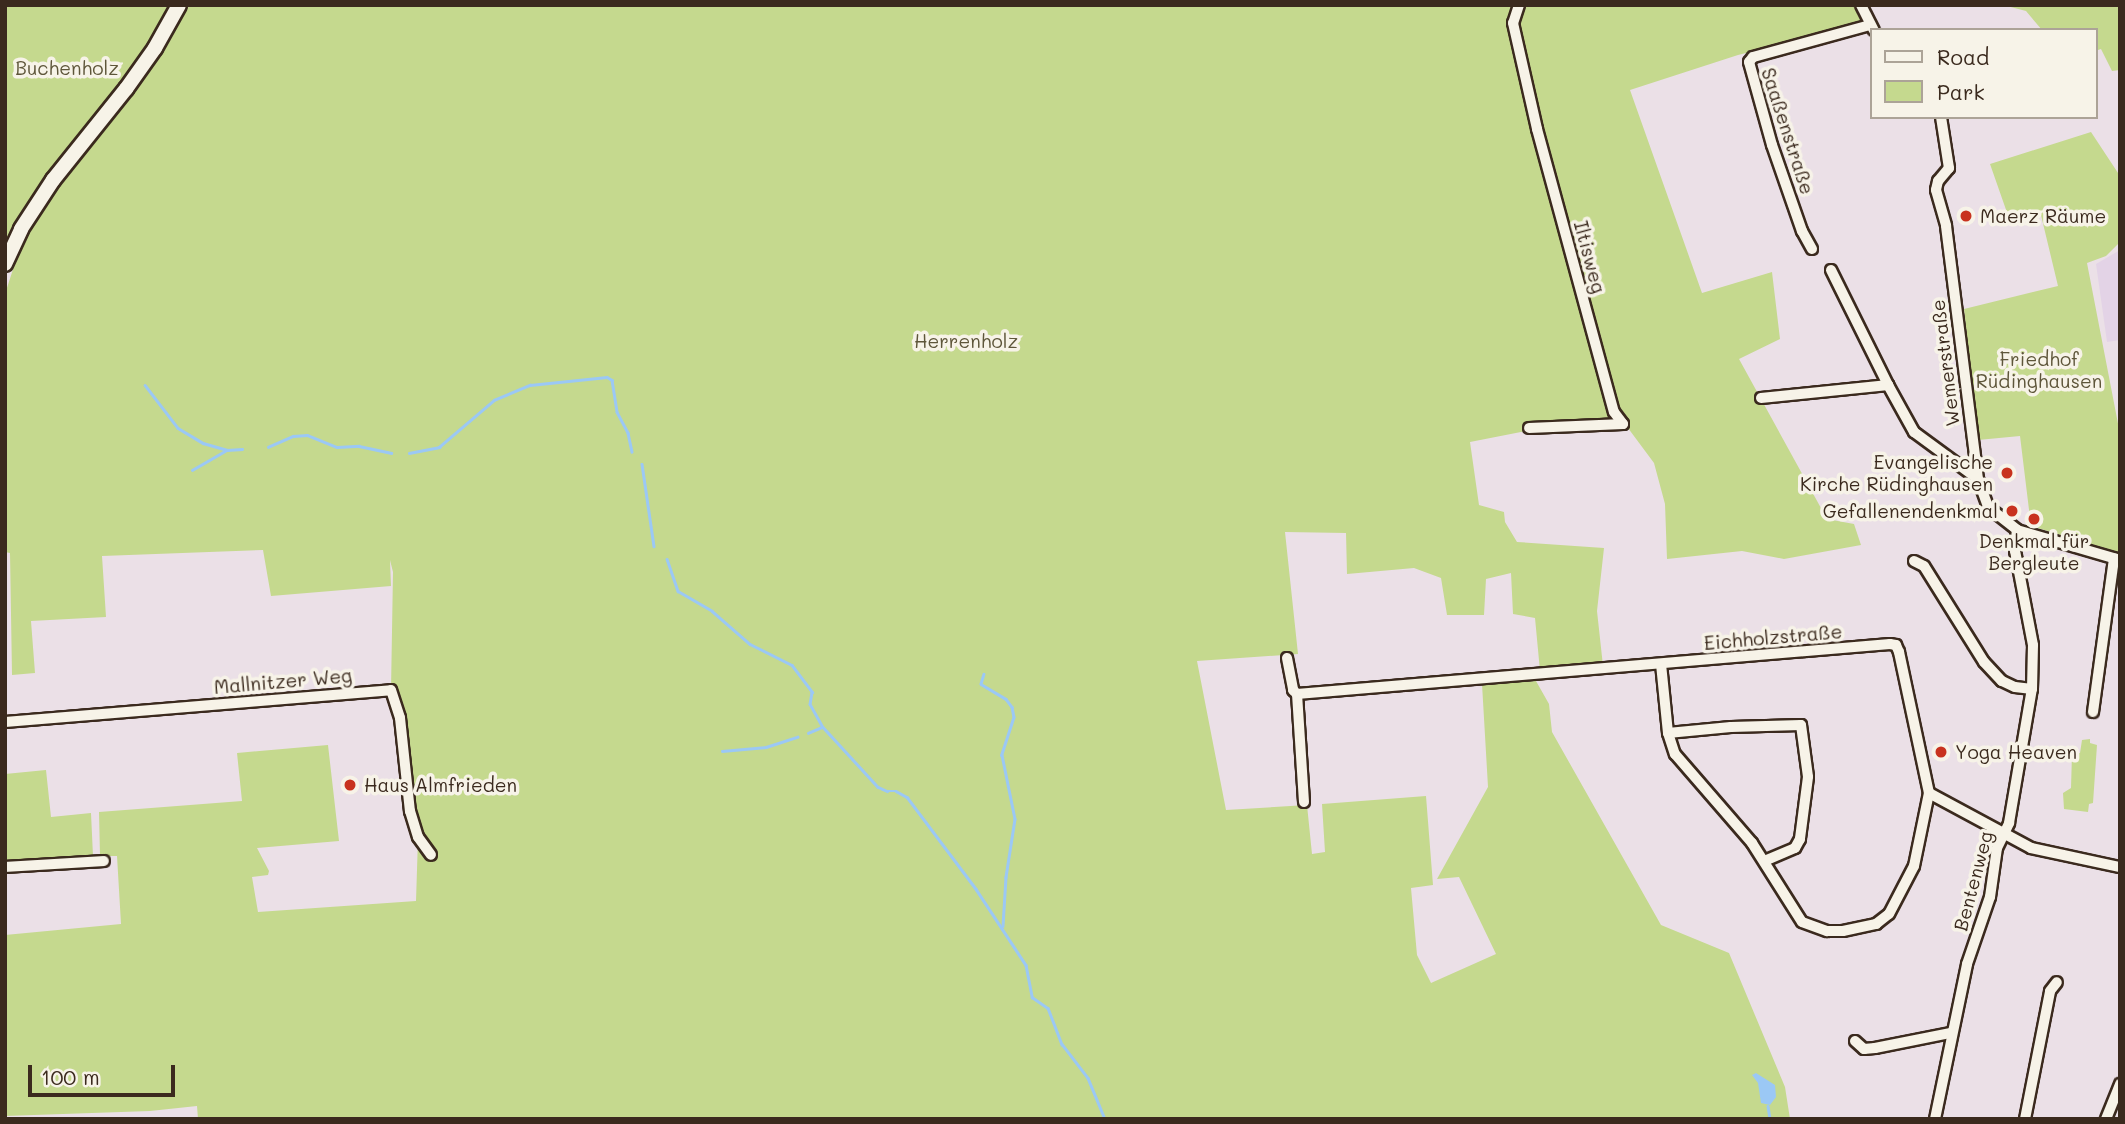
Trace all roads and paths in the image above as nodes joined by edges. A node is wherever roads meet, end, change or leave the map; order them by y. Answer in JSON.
{"nodes":[{"id":1,"x":179,"y":5,"type":"edge"},
{"id":2,"x":1520,"y":5,"type":"edge"},
{"id":3,"x":1861,"y":5,"type":"edge"},
{"id":4,"x":1870,"y":28,"type":"edge"},
{"id":5,"x":1872,"y":28,"type":"edge"},
{"id":6,"x":1941,"y":119,"type":"edge"},
{"id":7,"x":1812,"y":249,"type":"dead end"},
{"id":8,"x":5,"y":264,"type":"edge"},
{"id":9,"x":1830,"y":270,"type":"dead end"},
{"id":10,"x":1888,"y":386,"type":"junction"},
{"id":11,"x":1762,"y":398,"type":"dead end"},
{"id":12,"x":1529,"y":428,"type":"dead end"},
{"id":13,"x":1978,"y":479,"type":"junction"},
{"id":14,"x":2017,"y":530,"type":"junction"},
{"id":15,"x":2117,"y":559,"type":"edge"},
{"id":16,"x":1914,"y":561,"type":"dead end"},
{"id":17,"x":1287,"y":658,"type":"dead end"},
{"id":18,"x":1661,"y":664,"type":"junction"},
{"id":19,"x":2032,"y":689,"type":"junction"},
{"id":20,"x":1297,"y":694,"type":"junction"},
{"id":21,"x":2092,"y":712,"type":"dead end"},
{"id":22,"x":5,"y":722,"type":"edge"},
{"id":23,"x":1668,"y":733,"type":"junction"},
{"id":24,"x":1929,"y":793,"type":"junction"},
{"id":25,"x":1304,"y":802,"type":"dead end"},
{"id":26,"x":2002,"y":834,"type":"junction"},
{"id":27,"x":431,"y":855,"type":"dead end"},
{"id":28,"x":104,"y":860,"type":"dead end"},
{"id":29,"x":1765,"y":861,"type":"junction"},
{"id":30,"x":5,"y":867,"type":"edge"},
{"id":31,"x":2120,"y":867,"type":"edge"},
{"id":32,"x":2057,"y":982,"type":"dead end"},
{"id":33,"x":1950,"y":1033,"type":"junction"},
{"id":34,"x":1855,"y":1041,"type":"dead end"},
{"id":35,"x":2120,"y":1084,"type":"edge"},
{"id":36,"x":1935,"y":1119,"type":"edge"},
{"id":37,"x":2025,"y":1119,"type":"edge"},
{"id":38,"x":2106,"y":1119,"type":"edge"}],
"edges":[{"from":1,"to":8,"type":"main road"},
{"from":2,"to":12,"type":"street","name":"Iltisweg"},
{"from":3,"to":5,"type":"street"},
{"from":4,"to":7,"type":"street","name":"Saaßenstraße"},
{"from":6,"to":13,"type":"street","name":"Wemerstraße"},
{"from":9,"to":10,"type":"street"},
{"from":10,"to":11,"type":"street"},
{"from":10,"to":13,"type":"street"},
{"from":13,"to":14,"type":"street","name":"Wemerstraße"},
{"from":14,"to":15,"type":"street","name":"Wemerstraße"},
{"from":14,"to":19,"type":"street","name":"Bentenweg"},
{"from":15,"to":21,"type":"street"},
{"from":16,"to":19,"type":"street"},
{"from":17,"to":20,"type":"street"},
{"from":18,"to":20,"type":"street","name":"Eichholzstraße"},
{"from":18,"to":23,"type":"street"},
{"from":18,"to":24,"type":"street","name":"Eichholzstraße"},
{"from":19,"to":26,"type":"street","name":"Bentenweg"},
{"from":20,"to":25,"type":"street"},
{"from":22,"to":27,"type":"street","name":"Mallnitzer Weg"},
{"from":23,"to":29,"type":"street"},
{"from":23,"to":29,"type":"street"},
{"from":24,"to":26,"type":"street"},
{"from":24,"to":29,"type":"street"},
{"from":26,"to":31,"type":"street"},
{"from":26,"to":33,"type":"street","name":"Bentenweg"},
{"from":28,"to":30,"type":"street"},
{"from":32,"to":37,"type":"street"},
{"from":33,"to":34,"type":"street"},
{"from":33,"to":36,"type":"street","name":"Bentenweg"},
{"from":35,"to":38,"type":"street"}]}
